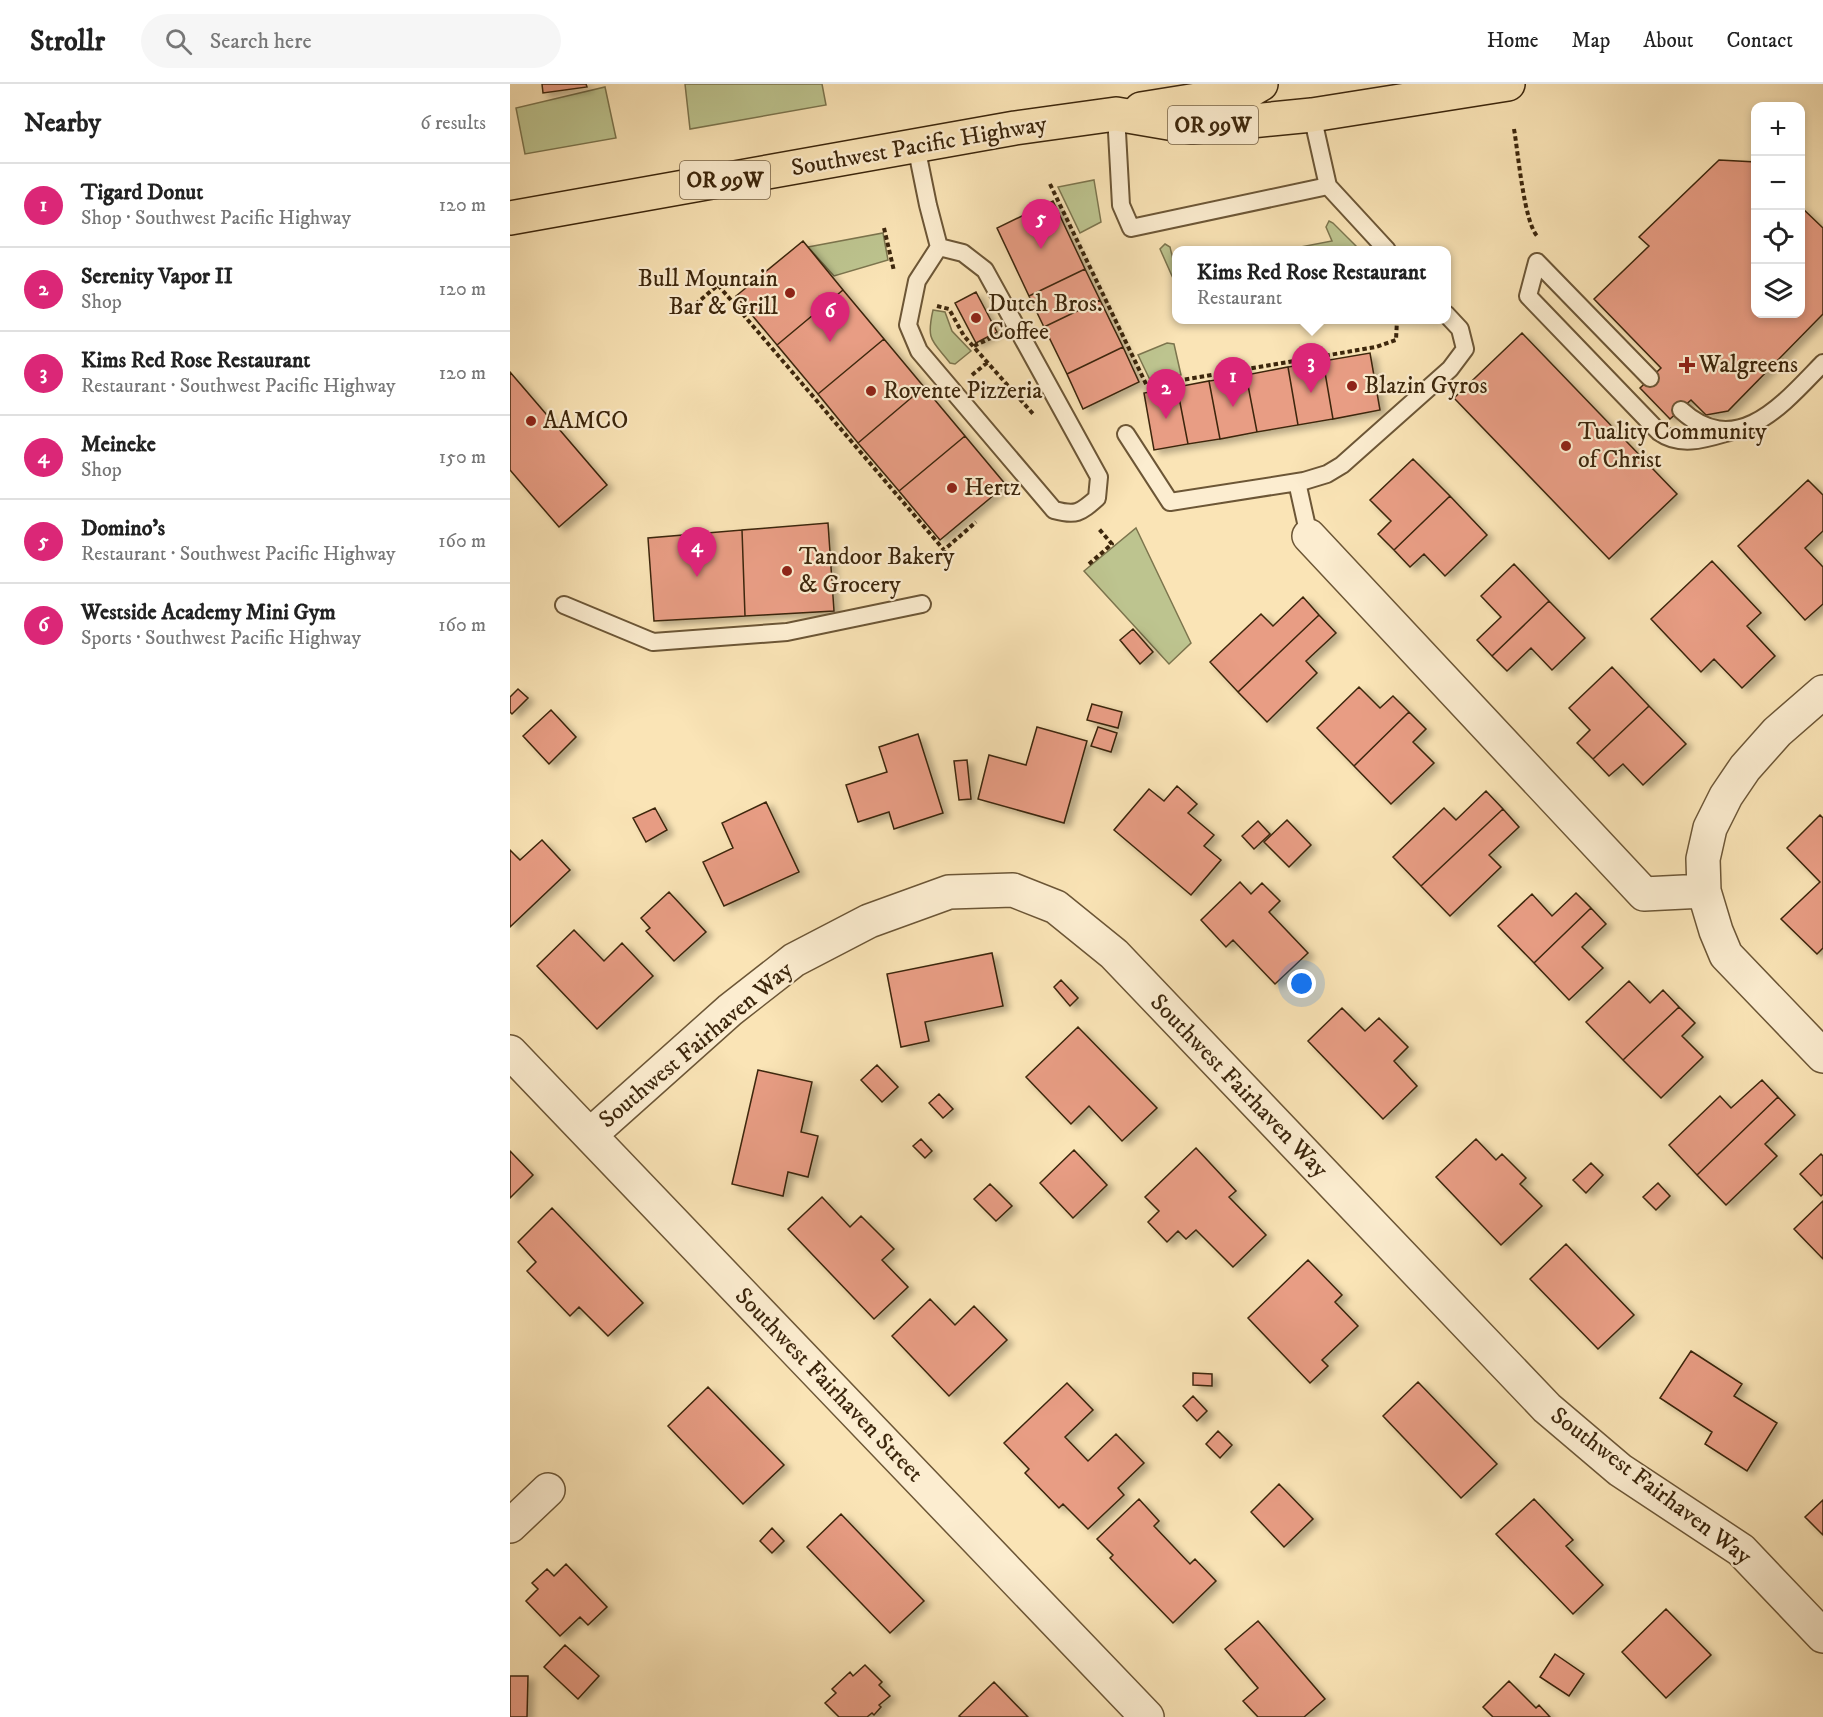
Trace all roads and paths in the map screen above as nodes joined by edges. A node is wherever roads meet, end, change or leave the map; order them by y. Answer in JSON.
{"nodes":[{"id":1,"x":1167,"y":84,"type":"edge"},
{"id":2,"x":1261,"y":84,"type":"edge"},
{"id":3,"x":1508,"y":84,"type":"edge"},
{"id":4,"x":1116,"y":114,"type":"junction"},
{"id":5,"x":1312,"y":115,"type":"junction"},
{"id":6,"x":1514,"y":129,"type":"dead end"},
{"id":7,"x":916,"y":146,"type":"junction"},
{"id":8,"x":1050,"y":184,"type":"dead end"},
{"id":9,"x":1328,"y":186,"type":"junction"},
{"id":10,"x":510,"y":218,"type":"edge"},
{"id":11,"x":884,"y":228,"type":"dead end"},
{"id":12,"x":1538,"y":237,"type":"dead end"},
{"id":13,"x":1383,"y":246,"type":"edge"},
{"id":14,"x":939,"y":248,"type":"junction"},
{"id":15,"x":896,"y":279,"type":"dead end"},
{"id":16,"x":934,"y":305,"type":"dead end"},
{"id":17,"x":684,"y":314,"type":"dead end"},
{"id":18,"x":1451,"y":319,"type":"edge"},
{"id":19,"x":1397,"y":324,"type":"edge"},
{"id":20,"x":997,"y":335,"type":"dead end"},
{"id":21,"x":974,"y":346,"type":"junction"},
{"id":22,"x":1823,"y":363,"type":"edge"},
{"id":23,"x":1650,"y":378,"type":"dead end"},
{"id":24,"x":1681,"y":410,"type":"dead end"},
{"id":25,"x":1041,"y":424,"type":"dead end"},
{"id":26,"x":1736,"y":430,"type":"junction"},
{"id":27,"x":1126,"y":434,"type":"dead end"},
{"id":28,"x":1297,"y":482,"type":"junction"},
{"id":29,"x":976,"y":522,"type":"dead end"},
{"id":30,"x":1098,"y":528,"type":"dead end"},
{"id":31,"x":1309,"y":536,"type":"joint"},
{"id":32,"x":1089,"y":564,"type":"dead end"},
{"id":33,"x":922,"y":604,"type":"dead end"},
{"id":34,"x":564,"y":605,"type":"dead end"},
{"id":35,"x":1823,"y":693,"type":"edge"},
{"id":36,"x":1704,"y":891,"type":"junction"},
{"id":37,"x":510,"y":1052,"type":"edge"},
{"id":38,"x":1823,"y":1056,"type":"edge"},
{"id":39,"x":590,"y":1135,"type":"junction"},
{"id":40,"x":548,"y":1490,"type":"dead end"},
{"id":41,"x":510,"y":1526,"type":"edge"},
{"id":42,"x":1823,"y":1636,"type":"edge"},
{"id":43,"x":1147,"y":1717,"type":"edge"}],
"edges":[{"from":1,"to":4,"type":"highway","name":"Southwest Pacific Highway","number":"OR 99W"},
{"from":2,"to":4,"type":"highway"},
{"from":3,"to":5,"type":"highway","name":"Southwest Pacific Highway","number":"OR 99W"},
{"from":4,"to":5,"type":"highway","name":"Southwest Pacific Highway","number":"OR 99W"},
{"from":4,"to":7,"type":"highway","name":"Southwest Pacific Highway","number":"OR 99W"},
{"from":4,"to":9,"type":"lane"},
{"from":5,"to":9,"type":"lane"},
{"from":6,"to":12,"type":"path"},
{"from":7,"to":10,"type":"highway","name":"Southwest Pacific Highway","number":"OR 99W"},
{"from":7,"to":14,"type":"lane"},
{"from":8,"to":19,"type":"path"},
{"from":9,"to":13,"type":"lane"},
{"from":11,"to":15,"type":"path"},
{"from":14,"to":14,"type":"lane"},
{"from":16,"to":21,"type":"path"},
{"from":17,"to":29,"type":"path"},
{"from":18,"to":28,"type":"lane"},
{"from":20,"to":21,"type":"path"},
{"from":21,"to":25,"type":"path"},
{"from":22,"to":26,"type":"lane"},
{"from":23,"to":26,"type":"lane"},
{"from":24,"to":26,"type":"lane"},
{"from":27,"to":28,"type":"lane"},
{"from":28,"to":31,"type":"lane"},
{"from":30,"to":32,"type":"path"},
{"from":31,"to":36,"type":"street"},
{"from":33,"to":34,"type":"lane"},
{"from":35,"to":36,"type":"street"},
{"from":36,"to":38,"type":"street"},
{"from":37,"to":39,"type":"street","name":"Southwest Fairhaven Street"},
{"from":39,"to":42,"type":"street","name":"Southwest Fairhaven Way"},
{"from":39,"to":43,"type":"street","name":"Southwest Fairhaven Street"},
{"from":40,"to":41,"type":"street"}]}
